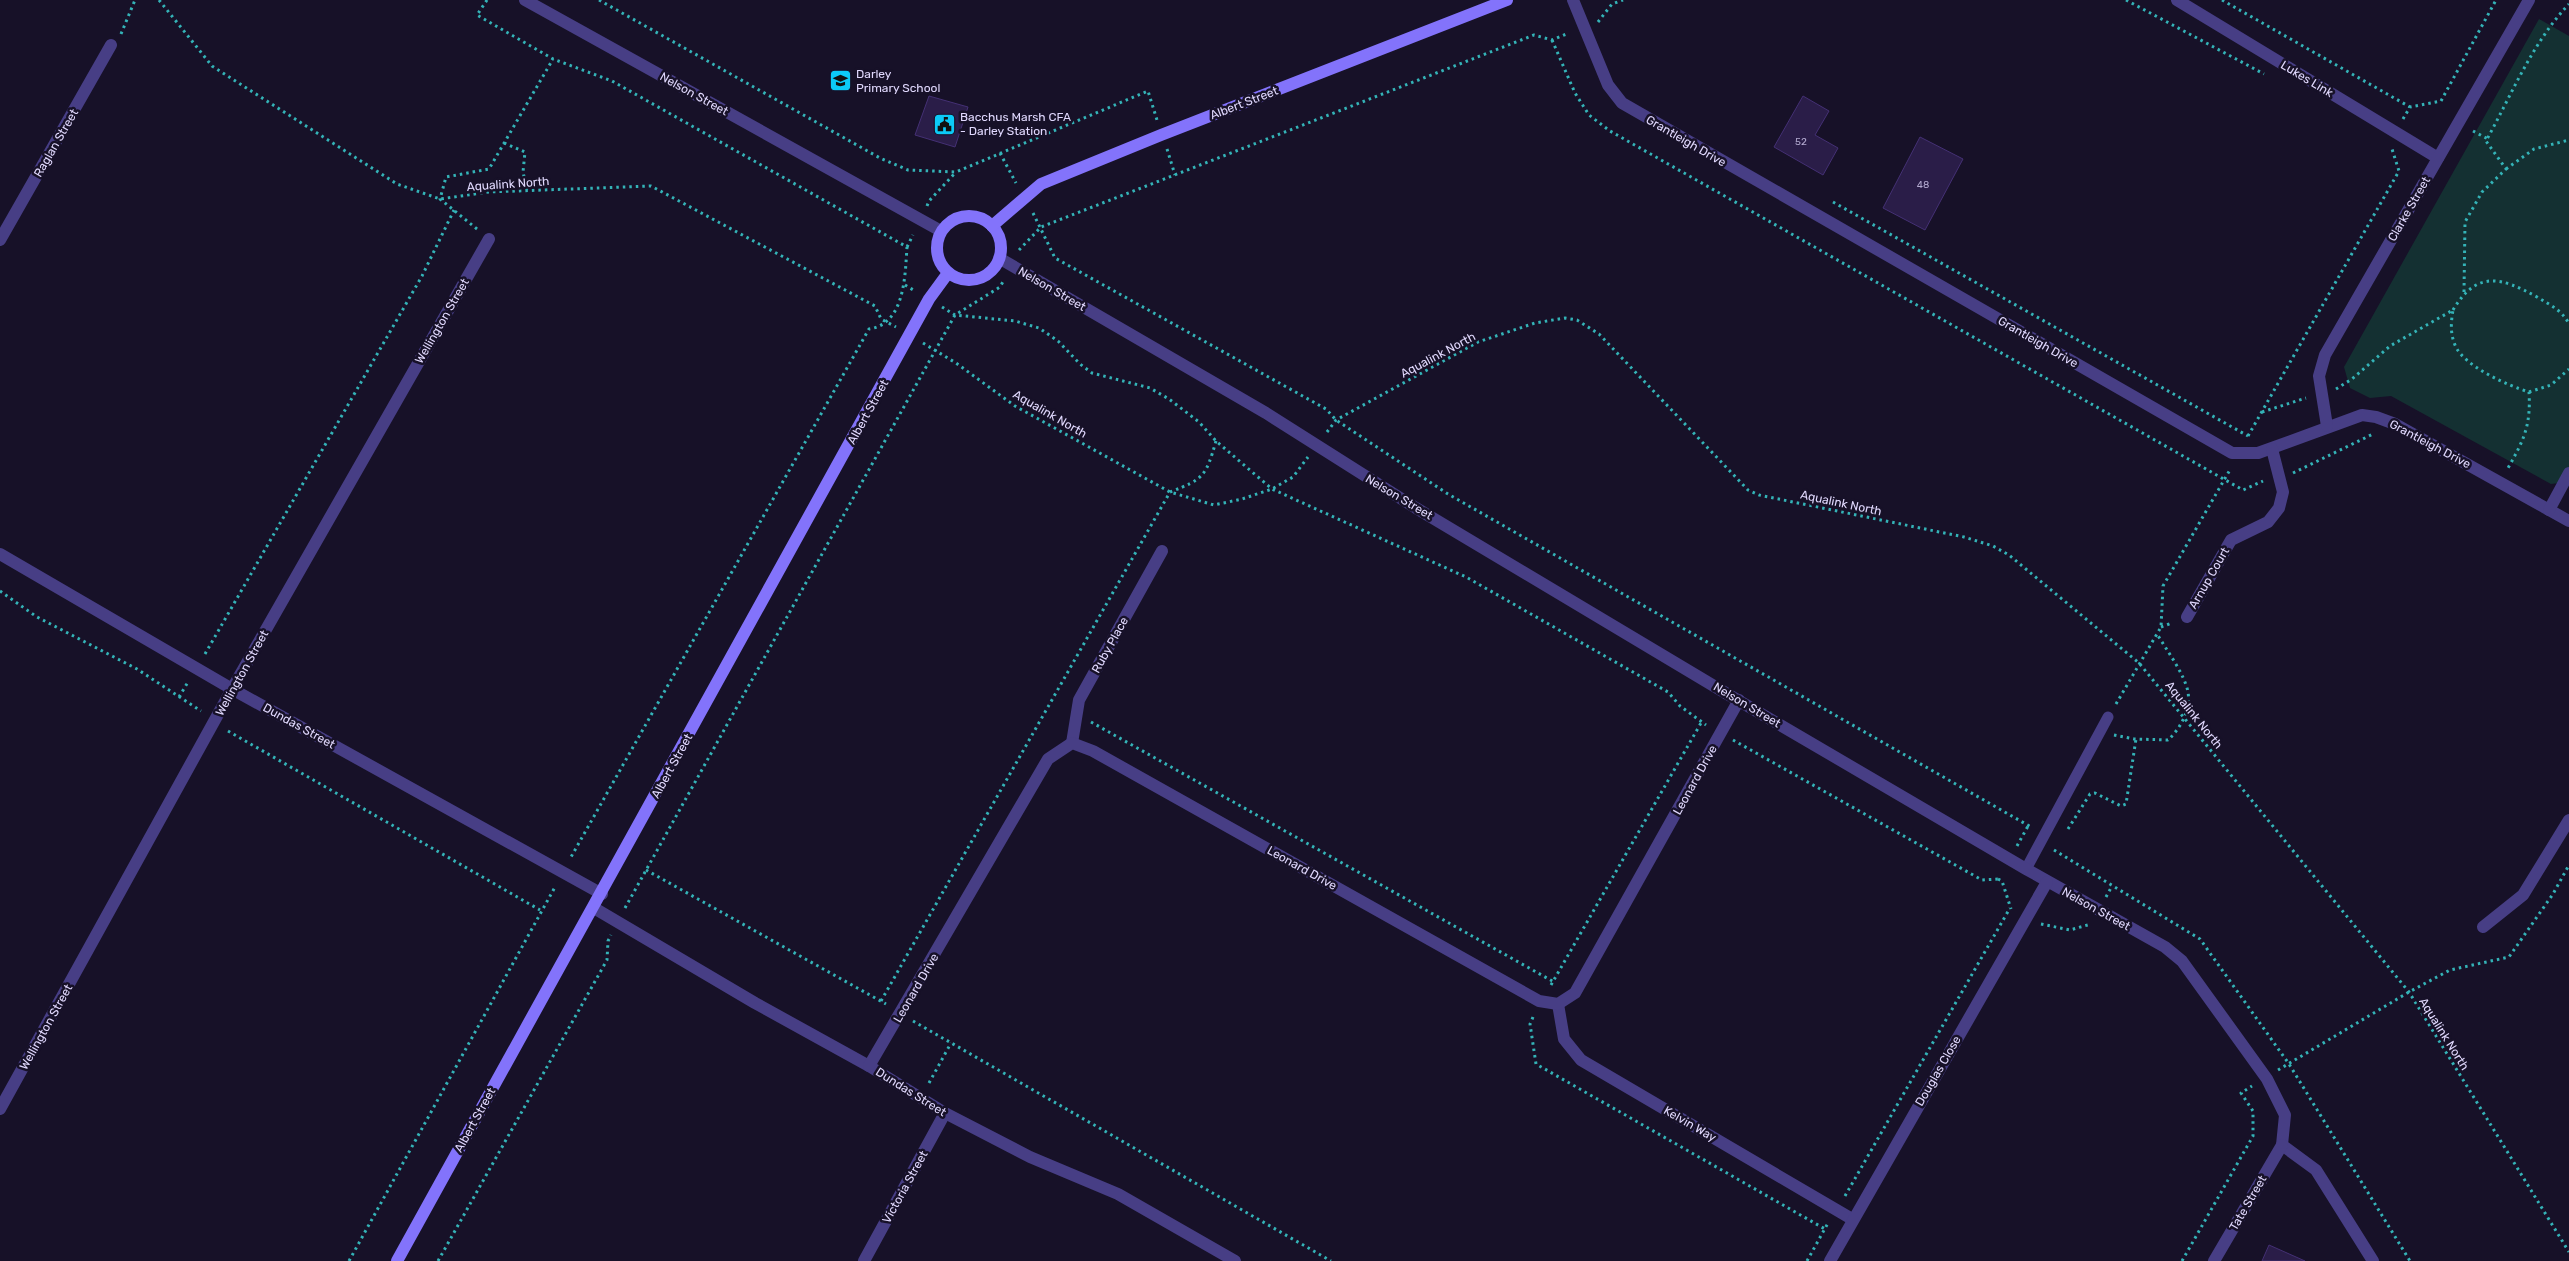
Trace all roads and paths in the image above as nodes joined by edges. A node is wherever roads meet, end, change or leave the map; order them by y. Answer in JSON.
{"nodes":[{"id":1,"x":135,"y":0,"type":"edge"},
{"id":2,"x":160,"y":0,"type":"edge"},
{"id":3,"x":487,"y":0,"type":"edge"},
{"id":4,"x":525,"y":0,"type":"edge"},
{"id":5,"x":599,"y":0,"type":"edge"},
{"id":6,"x":1507,"y":0,"type":"edge"},
{"id":7,"x":1573,"y":0,"type":"edge"},
{"id":8,"x":1623,"y":0,"type":"edge"},
{"id":9,"x":2126,"y":0,"type":"edge"},
{"id":10,"x":2177,"y":0,"type":"edge"},
{"id":11,"x":2222,"y":0,"type":"edge"},
{"id":12,"x":2496,"y":0,"type":"edge"},
{"id":13,"x":2529,"y":0,"type":"edge"},
{"id":14,"x":2569,"y":4,"type":"edge"},
{"id":15,"x":1600,"y":21,"type":"junction"},
{"id":16,"x":1584,"y":26,"type":"junction"},
{"id":17,"x":1604,"y":30,"type":"dead end"},
{"id":18,"x":111,"y":45,"type":"joint"},
{"id":19,"x":553,"y":59,"type":"junction"},
{"id":20,"x":2267,"y":76,"type":"dead end"},
{"id":21,"x":2410,"y":107,"type":"junction"},
{"id":22,"x":2396,"y":133,"type":"junction"},
{"id":23,"x":1161,"y":135,"type":"junction"},
{"id":24,"x":2569,"y":140,"type":"edge"},
{"id":25,"x":504,"y":143,"type":"junction"},
{"id":26,"x":1000,"y":153,"type":"junction"},
{"id":27,"x":2438,"y":158,"type":"junction"},
{"id":28,"x":2506,"y":169,"type":"junction"},
{"id":29,"x":1175,"y":175,"type":"junction"},
{"id":30,"x":527,"y":190,"type":"junction"},
{"id":31,"x":1025,"y":198,"type":"junction"},
{"id":32,"x":440,"y":199,"type":"junction"},
{"id":33,"x":1830,"y":201,"type":"dead end"},
{"id":34,"x":454,"y":210,"type":"junction"},
{"id":35,"x":992,"y":226,"type":"junction"},
{"id":36,"x":1041,"y":227,"type":"junction"},
{"id":37,"x":941,"y":231,"type":"junction"},
{"id":38,"x":489,"y":239,"type":"joint"},
{"id":39,"x":0,"y":240,"type":"edge"},
{"id":40,"x":999,"y":258,"type":"junction"},
{"id":41,"x":1012,"y":265,"type":"junction"},
{"id":42,"x":948,"y":272,"type":"junction"},
{"id":43,"x":905,"y":285,"type":"junction"},
{"id":44,"x":2464,"y":292,"type":"junction"},
{"id":45,"x":929,"y":299,"type":"junction"},
{"id":46,"x":2453,"y":310,"type":"junction"},
{"id":47,"x":955,"y":315,"type":"junction"},
{"id":48,"x":887,"y":322,"type":"junction"},
{"id":49,"x":2569,"y":324,"type":"edge"},
{"id":50,"x":935,"y":351,"type":"junction"},
{"id":51,"x":2569,"y":369,"type":"edge"},
{"id":52,"x":2530,"y":392,"type":"junction"},
{"id":53,"x":2322,"y":393,"type":"junction"},
{"id":54,"x":2262,"y":412,"type":"junction"},
{"id":55,"x":1336,"y":420,"type":"junction"},
{"id":56,"x":2327,"y":426,"type":"junction"},
{"id":57,"x":2248,"y":436,"type":"junction"},
{"id":58,"x":1216,"y":441,"type":"junction"},
{"id":59,"x":1316,"y":446,"type":"junction"},
{"id":60,"x":2272,"y":449,"type":"junction"},
{"id":61,"x":2239,"y":453,"type":"junction"},
{"id":62,"x":2569,"y":473,"type":"edge"},
{"id":63,"x":2500,"y":482,"type":"junction"},
{"id":64,"x":1272,"y":489,"type":"junction"},
{"id":65,"x":1170,"y":492,"type":"junction"},
{"id":66,"x":2549,"y":510,"type":"junction"},
{"id":67,"x":2569,"y":521,"type":"edge"},
{"id":68,"x":1162,"y":551,"type":"dead end"},
{"id":69,"x":0,"y":554,"type":"edge"},
{"id":70,"x":0,"y":592,"type":"edge"},
{"id":71,"x":2187,"y":617,"type":"dead end"},
{"id":72,"x":2157,"y":634,"type":"junction"},
{"id":73,"x":2139,"y":663,"type":"junction"},
{"id":74,"x":196,"y":668,"type":"junction"},
{"id":75,"x":232,"y":689,"type":"junction"},
{"id":76,"x":179,"y":697,"type":"junction"},
{"id":77,"x":1053,"y":700,"type":"junction"},
{"id":78,"x":1739,"y":700,"type":"junction"},
{"id":79,"x":1076,"y":713,"type":"junction"},
{"id":80,"x":2108,"y":717,"type":"joint"},
{"id":81,"x":2184,"y":717,"type":"junction"},
{"id":82,"x":215,"y":720,"type":"junction"},
{"id":83,"x":1701,"y":723,"type":"junction"},
{"id":84,"x":2102,"y":728,"type":"junction"},
{"id":85,"x":1722,"y":733,"type":"junction"},
{"id":86,"x":2136,"y":739,"type":"junction"},
{"id":87,"x":1072,"y":743,"type":"junction"},
{"id":88,"x":2569,"y":820,"type":"edge"},
{"id":89,"x":2028,"y":826,"type":"dead end"},
{"id":90,"x":2064,"y":836,"type":"dead end"},
{"id":91,"x":2060,"y":844,"type":"dead end"},
{"id":92,"x":2055,"y":852,"type":"dead end"},
{"id":93,"x":2569,"y":865,"type":"edge"},
{"id":94,"x":646,"y":870,"type":"junction"},
{"id":95,"x":2026,"y":870,"type":"junction"},
{"id":96,"x":563,"y":872,"type":"junction"},
{"id":97,"x":2047,"y":882,"type":"junction"},
{"id":98,"x":2112,"y":886,"type":"dead end"},
{"id":99,"x":602,"y":894,"type":"junction"},
{"id":100,"x":594,"y":908,"type":"junction"},
{"id":101,"x":2010,"y":908,"type":"junction"},
{"id":102,"x":540,"y":910,"type":"junction"},
{"id":103,"x":2098,"y":911,"type":"junction"},
{"id":104,"x":2026,"y":919,"type":"junction"},
{"id":105,"x":617,"y":923,"type":"junction"},
{"id":106,"x":2483,"y":927,"type":"dead end"},
{"id":107,"x":1554,"y":982,"type":"junction"},
{"id":108,"x":2409,"y":992,"type":"junction"},
{"id":109,"x":881,"y":1001,"type":"junction"},
{"id":110,"x":1539,"y":1001,"type":"junction"},
{"id":111,"x":1558,"y":1004,"type":"junction"},
{"id":112,"x":901,"y":1014,"type":"junction"},
{"id":113,"x":951,"y":1043,"type":"junction"},
{"id":114,"x":869,"y":1066,"type":"junction"},
{"id":115,"x":2267,"y":1079,"type":"junction"},
{"id":116,"x":921,"y":1097,"type":"junction"},
{"id":117,"x":0,"y":1110,"type":"edge"},
{"id":118,"x":945,"y":1113,"type":"junction"},
{"id":119,"x":2282,"y":1145,"type":"junction"},
{"id":120,"x":1836,"y":1210,"type":"junction"},
{"id":121,"x":1852,"y":1219,"type":"junction"},
{"id":122,"x":1825,"y":1229,"type":"junction"},
{"id":123,"x":2569,"y":1252,"type":"edge"},
{"id":124,"x":349,"y":1261,"type":"edge"},
{"id":125,"x":397,"y":1261,"type":"edge"},
{"id":126,"x":438,"y":1261,"type":"edge"},
{"id":127,"x":864,"y":1261,"type":"edge"},
{"id":128,"x":1235,"y":1261,"type":"edge"},
{"id":129,"x":1331,"y":1261,"type":"edge"},
{"id":130,"x":1807,"y":1261,"type":"edge"},
{"id":131,"x":1830,"y":1261,"type":"edge"},
{"id":132,"x":2182,"y":1261,"type":"edge"},
{"id":133,"x":2214,"y":1261,"type":"edge"},
{"id":134,"x":2373,"y":1261,"type":"edge"}],
"edges":[{"from":1,"to":18,"type":"path"},
{"from":2,"to":32,"type":"path","name":"Aqualink North"},
{"from":3,"to":19,"type":"path"},
{"from":4,"to":37,"type":"street","name":"Nelson Street"},
{"from":5,"to":26,"type":"path"},
{"from":6,"to":23,"type":"street","name":"Albert Street"},
{"from":7,"to":16,"type":"street","name":"Grantleigh Drive"},
{"from":8,"to":15,"type":"path"},
{"from":9,"to":20,"type":"path"},
{"from":10,"to":22,"type":"street","name":"Lukes Link"},
{"from":11,"to":21,"type":"path"},
{"from":12,"to":21,"type":"path"},
{"from":13,"to":27,"type":"street","name":"Clarke Street"},
{"from":14,"to":28,"type":"path"},
{"from":15,"to":16,"type":"path"},
{"from":15,"to":17,"type":"path"},
{"from":16,"to":29,"type":"path"},
{"from":16,"to":61,"type":"street","name":"Grantleigh Drive"},
{"from":18,"to":39,"type":"street","name":"Raglan Street"},
{"from":19,"to":25,"type":"path"},
{"from":19,"to":43,"type":"path"},
{"from":21,"to":22,"type":"path"},
{"from":22,"to":27,"type":"street","name":"Lukes Link"},
{"from":22,"to":54,"type":"path"},
{"from":23,"to":26,"type":"path"},
{"from":23,"to":29,"type":"path"},
{"from":23,"to":31,"type":"street","name":"Albert Street"},
{"from":24,"to":28,"type":"path"},
{"from":25,"to":30,"type":"path"},
{"from":25,"to":32,"type":"path"},
{"from":26,"to":31,"type":"path"},
{"from":27,"to":53,"type":"street","name":"Clarke Street"},
{"from":28,"to":44,"type":"path"},
{"from":29,"to":36,"type":"path"},
{"from":30,"to":32,"type":"path","name":"Aqualink North"},
{"from":30,"to":48,"type":"path","name":"Aqualink North"},
{"from":31,"to":35,"type":"street","name":"Albert Street"},
{"from":31,"to":36,"type":"path"},
{"from":32,"to":34,"type":"path"},
{"from":33,"to":57,"type":"path"},
{"from":34,"to":38,"type":"path"},
{"from":34,"to":74,"type":"path"},
{"from":35,"to":37,"type":"street"},
{"from":35,"to":40,"type":"street"},
{"from":36,"to":41,"type":"path"},
{"from":36,"to":55,"type":"path"},
{"from":37,"to":42,"type":"street"},
{"from":38,"to":75,"type":"street","name":"Wellington Street"},
{"from":40,"to":41,"type":"street","name":"Nelson Street"},
{"from":40,"to":42,"type":"street"},
{"from":41,"to":47,"type":"path"},
{"from":41,"to":59,"type":"street","name":"Nelson Street"},
{"from":42,"to":45,"type":"street","name":"Albert Street"},
{"from":43,"to":45,"type":"path"},
{"from":43,"to":48,"type":"path"},
{"from":44,"to":46,"type":"path"},
{"from":44,"to":49,"type":"path"},
{"from":45,"to":47,"type":"path"},
{"from":45,"to":99,"type":"street","name":"Albert Street"},
{"from":46,"to":52,"type":"path"},
{"from":46,"to":53,"type":"path"},
{"from":47,"to":50,"type":"path"},
{"from":47,"to":58,"type":"path"},
{"from":48,"to":96,"type":"path"},
{"from":50,"to":65,"type":"path","name":"Aqualink North"},
{"from":50,"to":94,"type":"path"},
{"from":51,"to":52,"type":"path"},
{"from":52,"to":63,"type":"path"},
{"from":53,"to":54,"type":"path"},
{"from":53,"to":56,"type":"street","name":"Clarke Street"},
{"from":54,"to":57,"type":"path"},
{"from":55,"to":59,"type":"path","name":"Aqualink North"},
{"from":55,"to":73,"type":"path","name":"Aqualink North"},
{"from":55,"to":89,"type":"path"},
{"from":56,"to":60,"type":"street","name":"Grantleigh Drive"},
{"from":56,"to":63,"type":"street","name":"Grantleigh Drive"},
{"from":57,"to":61,"type":"path"},
{"from":58,"to":64,"type":"path"},
{"from":58,"to":65,"type":"path"},
{"from":59,"to":64,"type":"path","name":"Aqualink North"},
{"from":59,"to":78,"type":"street","name":"Nelson Street"},
{"from":60,"to":61,"type":"street","name":"Grantleigh Drive"},
{"from":60,"to":71,"type":"street","name":"Arnup Court"},
{"from":61,"to":72,"type":"path"},
{"from":62,"to":66,"type":"street"},
{"from":63,"to":66,"type":"street","name":"Grantleigh Drive"},
{"from":64,"to":65,"type":"path","name":"Aqualink North"},
{"from":64,"to":83,"type":"path"},
{"from":65,"to":77,"type":"path"},
{"from":66,"to":67,"type":"street","name":"Grantleigh Drive"},
{"from":68,"to":79,"type":"street","name":"Ruby Place"},
{"from":69,"to":74,"type":"street","name":"Dundas Street"},
{"from":70,"to":76,"type":"path"},
{"from":72,"to":73,"type":"path"},
{"from":72,"to":81,"type":"path"},
{"from":73,"to":80,"type":"path"},
{"from":73,"to":81,"type":"path","name":"Aqualink North"},
{"from":74,"to":75,"type":"street","name":"Dundas Street"},
{"from":74,"to":76,"type":"path"},
{"from":75,"to":82,"type":"street","name":"Wellington Street"},
{"from":75,"to":96,"type":"street","name":"Dundas Street"},
{"from":76,"to":82,"type":"path"},
{"from":77,"to":79,"type":"path"},
{"from":77,"to":109,"type":"path"},
{"from":78,"to":85,"type":"street","name":"Leonard Drive"},
{"from":78,"to":95,"type":"street","name":"Nelson Street"},
{"from":79,"to":87,"type":"street","name":"Ruby Place"},
{"from":79,"to":107,"type":"path"},
{"from":80,"to":84,"type":"lane"},
{"from":81,"to":86,"type":"path"},
{"from":81,"to":108,"type":"path","name":"Aqualink North"},
{"from":82,"to":102,"type":"path"},
{"from":82,"to":117,"type":"street","name":"Wellington Street"},
{"from":83,"to":85,"type":"path"},
{"from":83,"to":107,"type":"path"},
{"from":84,"to":86,"type":"path"},
{"from":84,"to":95,"type":"lane"},
{"from":85,"to":101,"type":"path"},
{"from":85,"to":111,"type":"street","name":"Leonard Drive"},
{"from":86,"to":90,"type":"path"},
{"from":87,"to":110,"type":"street","name":"Leonard Drive"},
{"from":87,"to":112,"type":"street","name":"Leonard Drive"},
{"from":88,"to":106,"type":"street"},
{"from":91,"to":92,"type":"path"},
{"from":93,"to":108,"type":"path"},
{"from":94,"to":105,"type":"path"},
{"from":94,"to":109,"type":"path"},
{"from":95,"to":97,"type":"street","name":"Nelson Street"},
{"from":96,"to":99,"type":"street","name":"Dundas Street"},
{"from":96,"to":102,"type":"path"},
{"from":97,"to":103,"type":"street","name":"Nelson Street"},
{"from":97,"to":104,"type":"street","name":"Douglas Close"},
{"from":98,"to":103,"type":"path"},
{"from":99,"to":100,"type":"street","name":"Albert Street"},
{"from":100,"to":105,"type":"street","name":"Dundas Street"},
{"from":100,"to":125,"type":"street","name":"Albert Street"},
{"from":101,"to":104,"type":"path"},
{"from":101,"to":120,"type":"path"},
{"from":102,"to":124,"type":"path"},
{"from":103,"to":104,"type":"path"},
{"from":103,"to":115,"type":"street","name":"Nelson Street"},
{"from":104,"to":121,"type":"street","name":"Douglas Close"},
{"from":105,"to":114,"type":"street","name":"Dundas Street"},
{"from":105,"to":126,"type":"path"},
{"from":107,"to":110,"type":"path"},
{"from":108,"to":115,"type":"path"},
{"from":108,"to":123,"type":"path","name":"Aqualink North"},
{"from":109,"to":112,"type":"path"},
{"from":110,"to":111,"type":"street","name":"Leonard Drive"},
{"from":110,"to":122,"type":"path"},
{"from":111,"to":120,"type":"street","name":"Kelvin Way"},
{"from":112,"to":113,"type":"path"},
{"from":112,"to":114,"type":"street","name":"Leonard Drive"},
{"from":113,"to":116,"type":"path"},
{"from":113,"to":129,"type":"path"},
{"from":114,"to":116,"type":"street","name":"Dundas Street"},
{"from":115,"to":119,"type":"street","name":"Nelson Street"},
{"from":115,"to":132,"type":"path"},
{"from":116,"to":118,"type":"street","name":"Dundas Street"},
{"from":118,"to":127,"type":"street","name":"Victoria Street"},
{"from":118,"to":128,"type":"street","name":"Dundas Street"},
{"from":119,"to":133,"type":"street","name":"Tate Street"},
{"from":119,"to":134,"type":"street"},
{"from":120,"to":121,"type":"street","name":"Kelvin Way"},
{"from":120,"to":122,"type":"path"},
{"from":121,"to":131,"type":"street","name":"Douglas Close"},
{"from":122,"to":130,"type":"path"}]}
